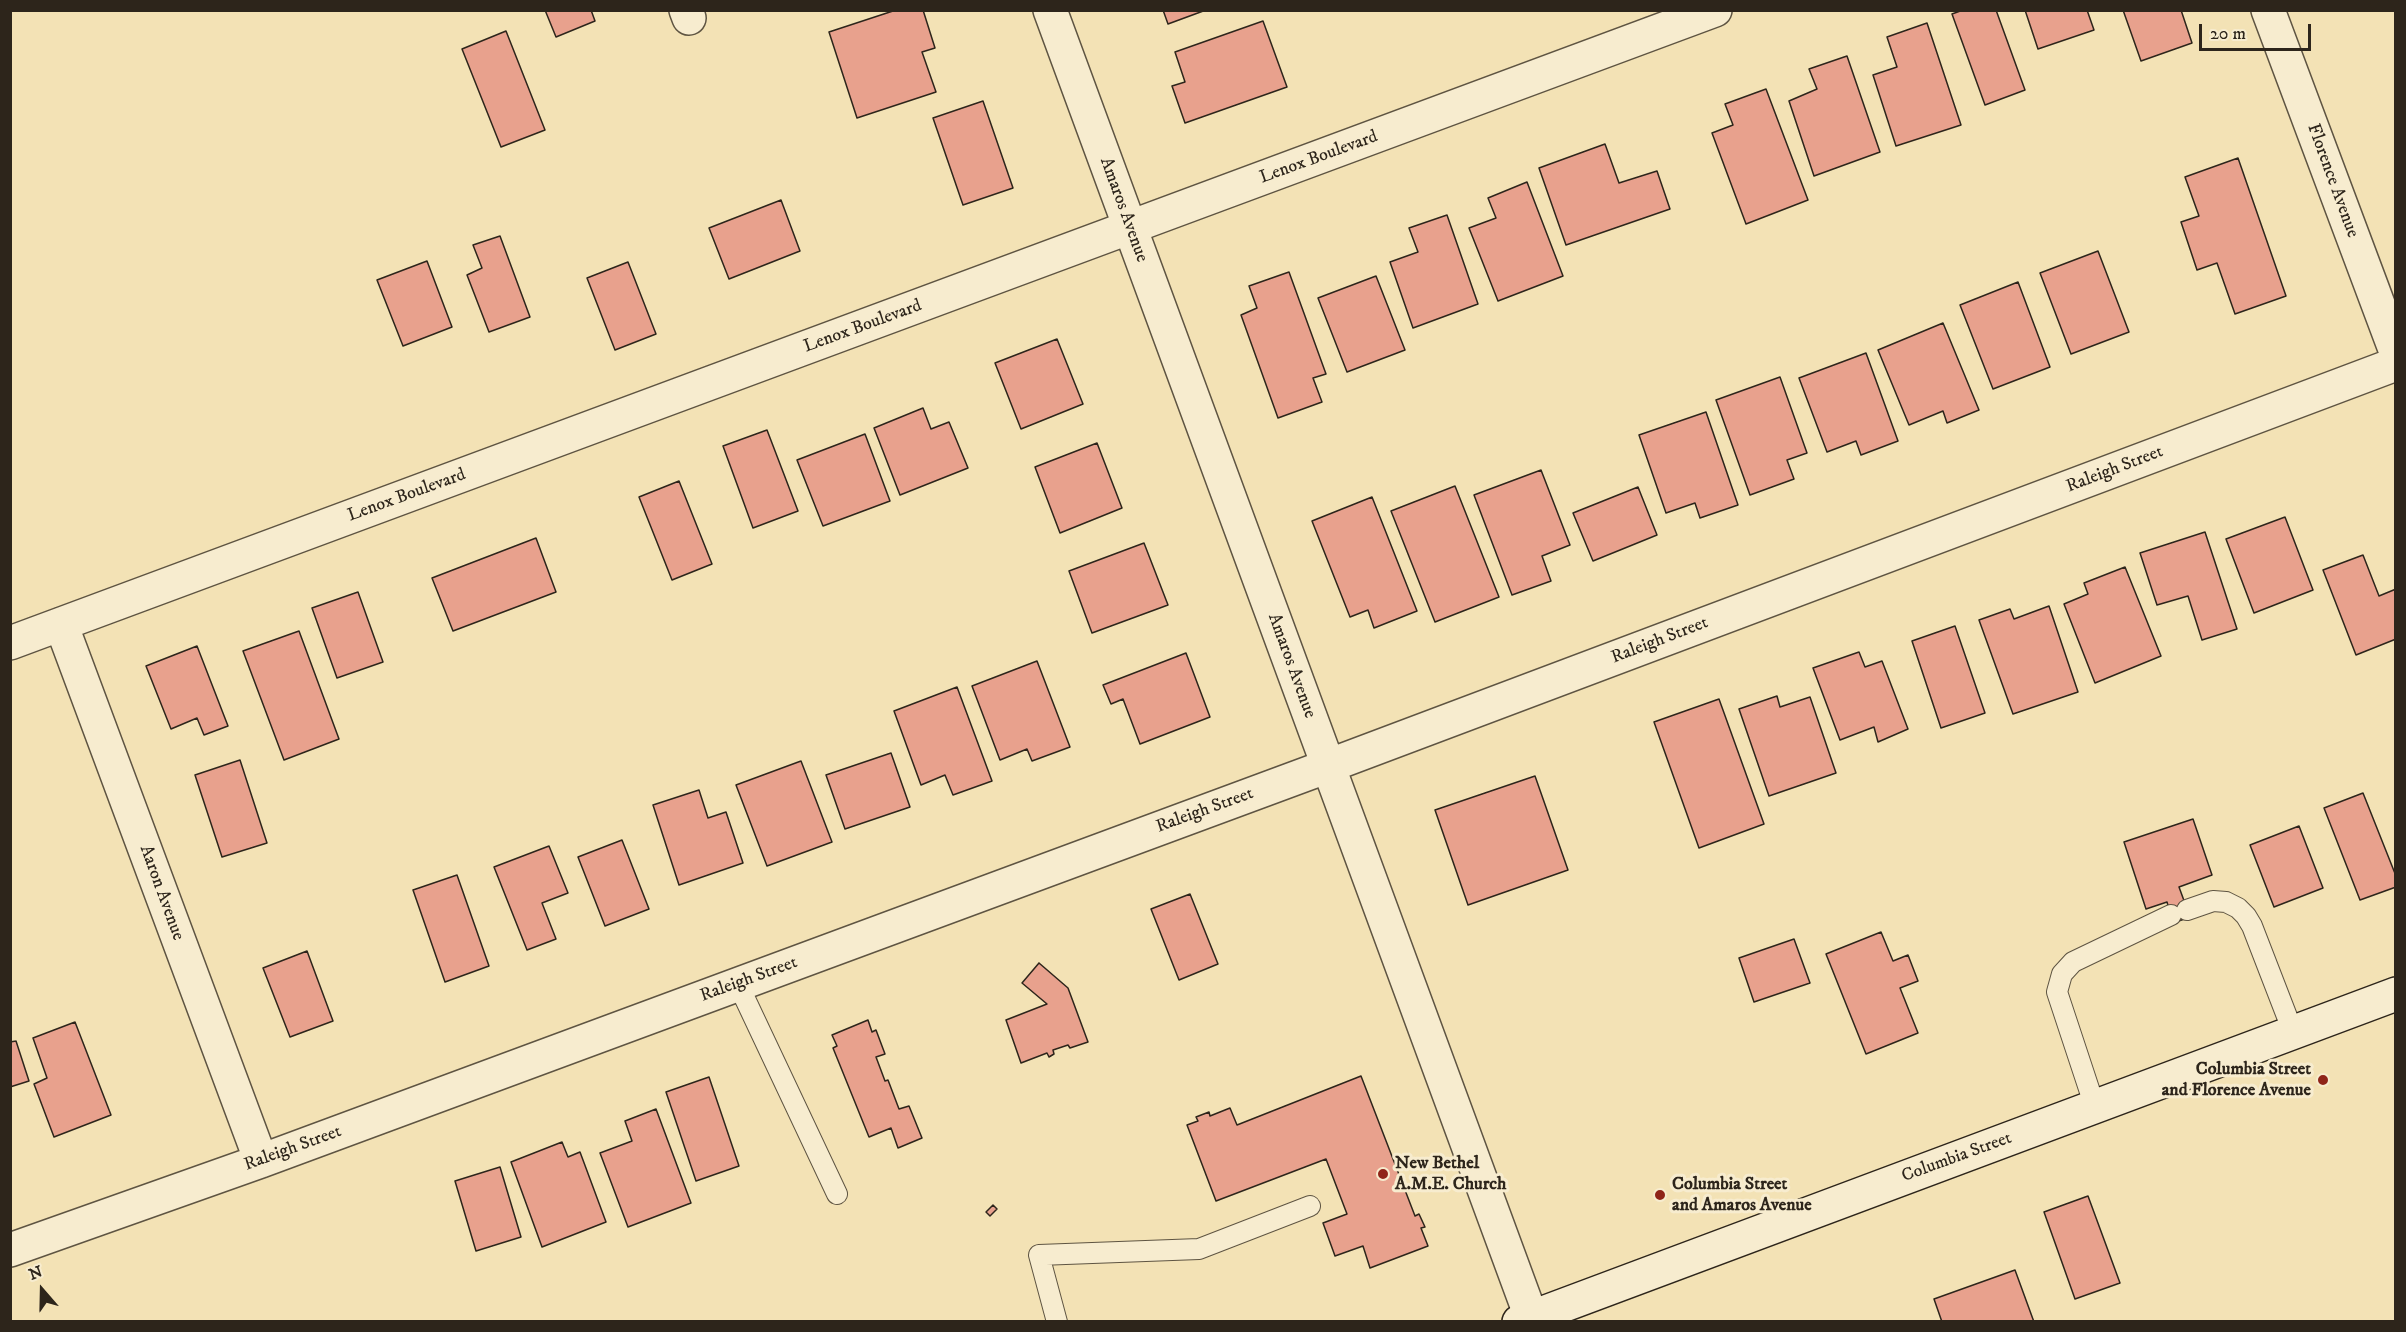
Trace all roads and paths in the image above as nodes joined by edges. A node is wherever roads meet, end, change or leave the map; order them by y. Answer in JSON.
{"nodes":[{"id":1,"x":1050,"y":10,"type":"edge"},
{"id":2,"x":1715,"y":10,"type":"edge"},
{"id":3,"x":2268,"y":10,"type":"edge"},
{"id":4,"x":1130,"y":228,"type":"junction"},
{"id":5,"x":2396,"y":352,"type":"edge"},
{"id":6,"x":2396,"y":364,"type":"edge"},
{"id":7,"x":61,"y":624,"type":"junction"},
{"id":8,"x":10,"y":643,"type":"edge"},
{"id":9,"x":1328,"y":766,"type":"junction"},
{"id":10,"x":738,"y":984,"type":"junction"},
{"id":11,"x":2396,"y":994,"type":"edge"},
{"id":12,"x":2293,"y":1032,"type":"junction"},
{"id":13,"x":2095,"y":1107,"type":"junction"},
{"id":14,"x":261,"y":1161,"type":"junction"},
{"id":15,"x":837,"y":1194,"type":"dead end"},
{"id":16,"x":1310,"y":1206,"type":"dead end"},
{"id":17,"x":10,"y":1250,"type":"edge"},
{"id":18,"x":1528,"y":1320,"type":"edge"},
{"id":19,"x":1057,"y":1322,"type":"edge"}],
"edges":[{"from":1,"to":4,"type":"street","name":"Amaros Avenue"},
{"from":2,"to":4,"type":"street","name":"Lenox Boulevard"},
{"from":3,"to":5,"type":"street","name":"Florence Avenue"},
{"from":4,"to":7,"type":"street","name":"Lenox Boulevard"},
{"from":4,"to":9,"type":"street","name":"Amaros Avenue"},
{"from":6,"to":9,"type":"street","name":"Raleigh Street"},
{"from":7,"to":8,"type":"street","name":"Lenox Boulevard"},
{"from":7,"to":14,"type":"street","name":"Aaron Avenue"},
{"from":9,"to":10,"type":"street","name":"Raleigh Street"},
{"from":9,"to":18,"type":"street","name":"Amaros Avenue"},
{"from":10,"to":14,"type":"street","name":"Raleigh Street"},
{"from":10,"to":15,"type":"lane"},
{"from":11,"to":12,"type":"street","name":"Columbia Street"},
{"from":12,"to":13,"type":"street","name":"Columbia Street"},
{"from":12,"to":13,"type":"lane"},
{"from":13,"to":18,"type":"street","name":"Columbia Street"},
{"from":14,"to":17,"type":"street","name":"Raleigh Street"},
{"from":16,"to":19,"type":"lane"}]}
